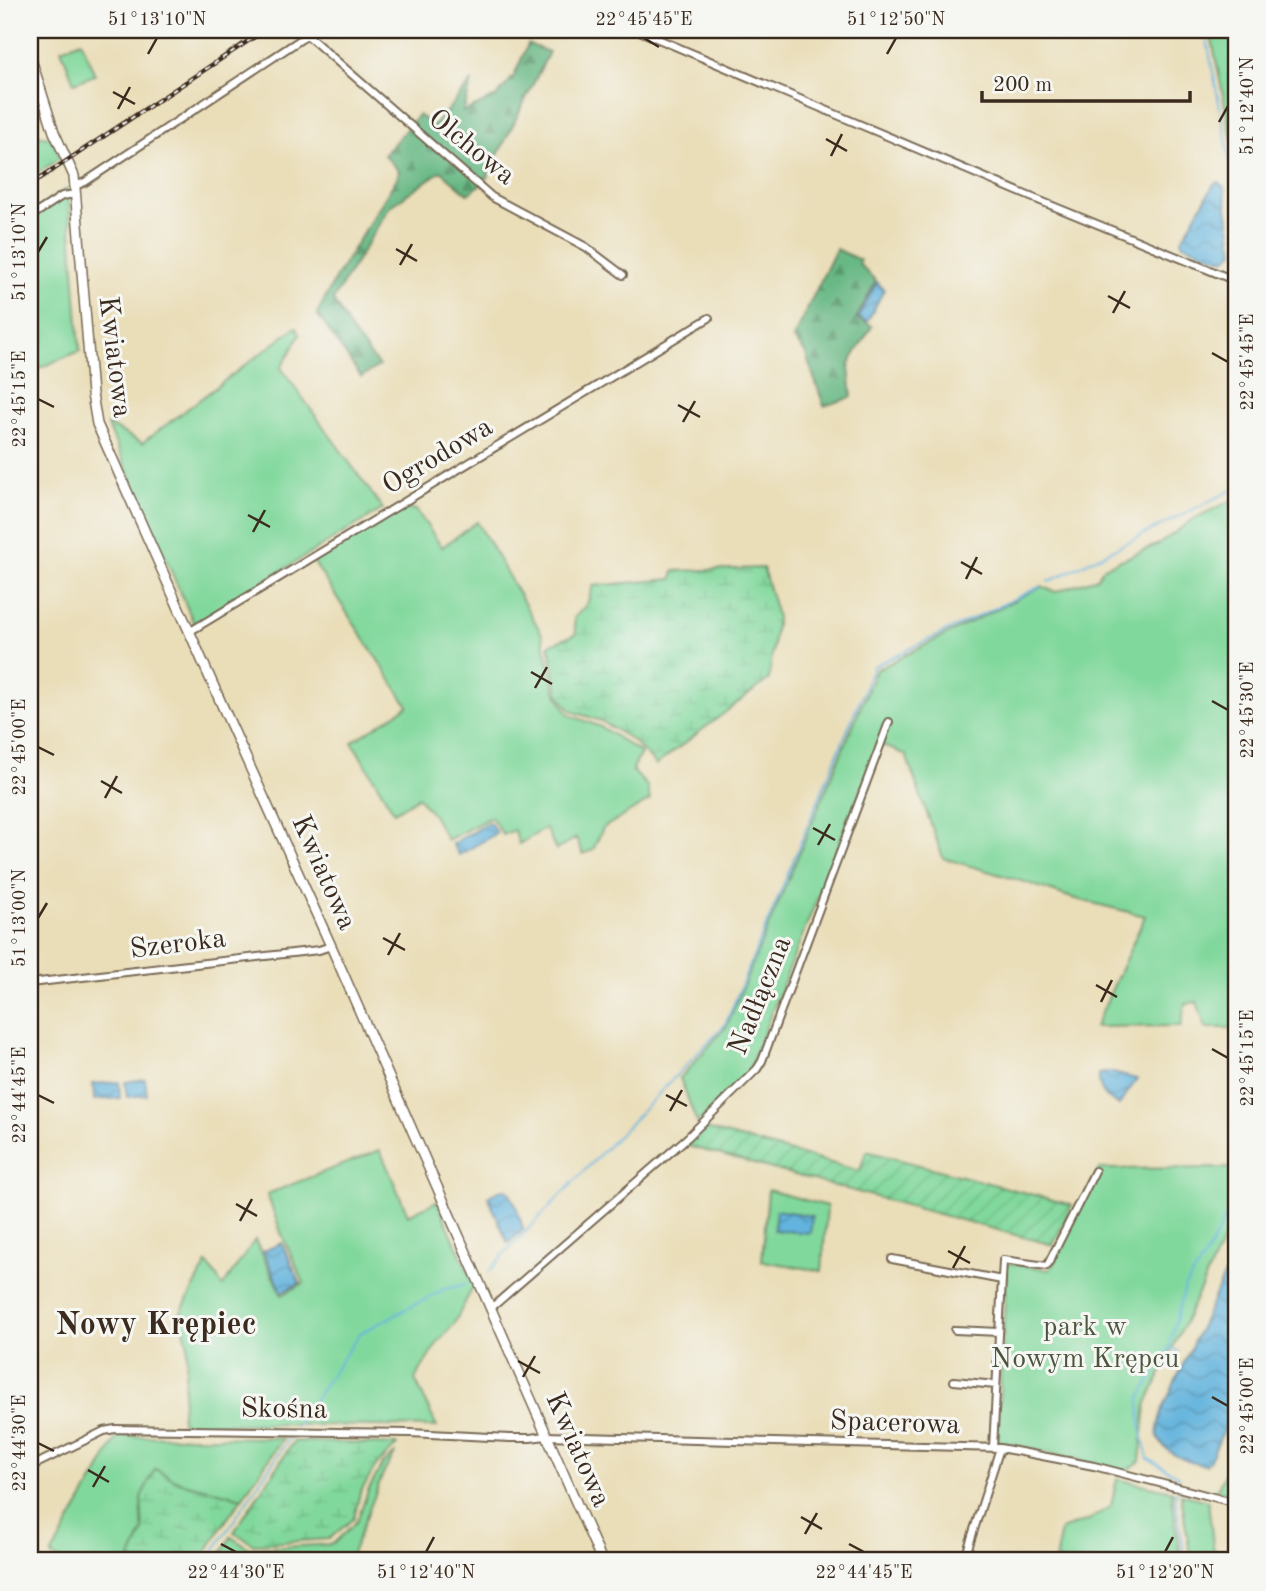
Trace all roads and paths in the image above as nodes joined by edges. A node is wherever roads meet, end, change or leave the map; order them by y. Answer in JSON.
{"nodes":[{"id":1,"x":315,"y":30,"type":"edge"},
{"id":2,"x":637,"y":30,"type":"edge"},
{"id":3,"x":307,"y":35,"type":"junction"},
{"id":4,"x":30,"y":56,"type":"edge"},
{"id":5,"x":76,"y":190,"type":"junction"},
{"id":6,"x":30,"y":216,"type":"edge"},
{"id":7,"x":622,"y":275,"type":"dead end"},
{"id":8,"x":1236,"y":281,"type":"edge"},
{"id":9,"x":709,"y":318,"type":"dead end"},
{"id":10,"x":189,"y":632,"type":"junction"},
{"id":11,"x":889,"y":722,"type":"dead end"},
{"id":12,"x":331,"y":946,"type":"junction"},
{"id":13,"x":30,"y":983,"type":"edge"},
{"id":14,"x":1095,"y":1171,"type":"dead end"},
{"id":15,"x":892,"y":1259,"type":"dead end"},
{"id":16,"x":1002,"y":1280,"type":"junction"},
{"id":17,"x":491,"y":1309,"type":"junction"},
{"id":18,"x":955,"y":1330,"type":"dead end"},
{"id":19,"x":999,"y":1332,"type":"junction"},
{"id":20,"x":954,"y":1381,"type":"dead end"},
{"id":21,"x":996,"y":1385,"type":"junction"},
{"id":22,"x":546,"y":1436,"type":"junction"},
{"id":23,"x":997,"y":1448,"type":"junction"},
{"id":24,"x":30,"y":1467,"type":"edge"},
{"id":25,"x":1236,"y":1503,"type":"edge"},
{"id":26,"x":602,"y":1561,"type":"edge"},
{"id":27,"x":964,"y":1561,"type":"edge"}],
"edges":[{"from":1,"to":3,"type":"street"},
{"from":2,"to":8,"type":"street"},
{"from":3,"to":5,"type":"street"},
{"from":3,"to":7,"type":"street","name":"Olchowa"},
{"from":4,"to":5,"type":"street","name":"Kwiatowa"},
{"from":5,"to":6,"type":"street"},
{"from":5,"to":10,"type":"street","name":"Kwiatowa"},
{"from":9,"to":10,"type":"street","name":"Ogrodowa"},
{"from":10,"to":12,"type":"street","name":"Kwiatowa"},
{"from":11,"to":17,"type":"street","name":"Nadłączna"},
{"from":12,"to":13,"type":"street","name":"Szeroka"},
{"from":12,"to":17,"type":"street","name":"Kwiatowa"},
{"from":14,"to":16,"type":"street"},
{"from":15,"to":16,"type":"street"},
{"from":16,"to":19,"type":"street"},
{"from":17,"to":22,"type":"street","name":"Kwiatowa"},
{"from":18,"to":19,"type":"street"},
{"from":19,"to":21,"type":"street"},
{"from":20,"to":21,"type":"street"},
{"from":21,"to":23,"type":"street"},
{"from":22,"to":23,"type":"street","name":"Spacerowa"},
{"from":22,"to":24,"type":"street","name":"Skośna"},
{"from":22,"to":26,"type":"street","name":"Kwiatowa"},
{"from":23,"to":25,"type":"street","name":"Spacerowa"},
{"from":23,"to":27,"type":"street"}]}
